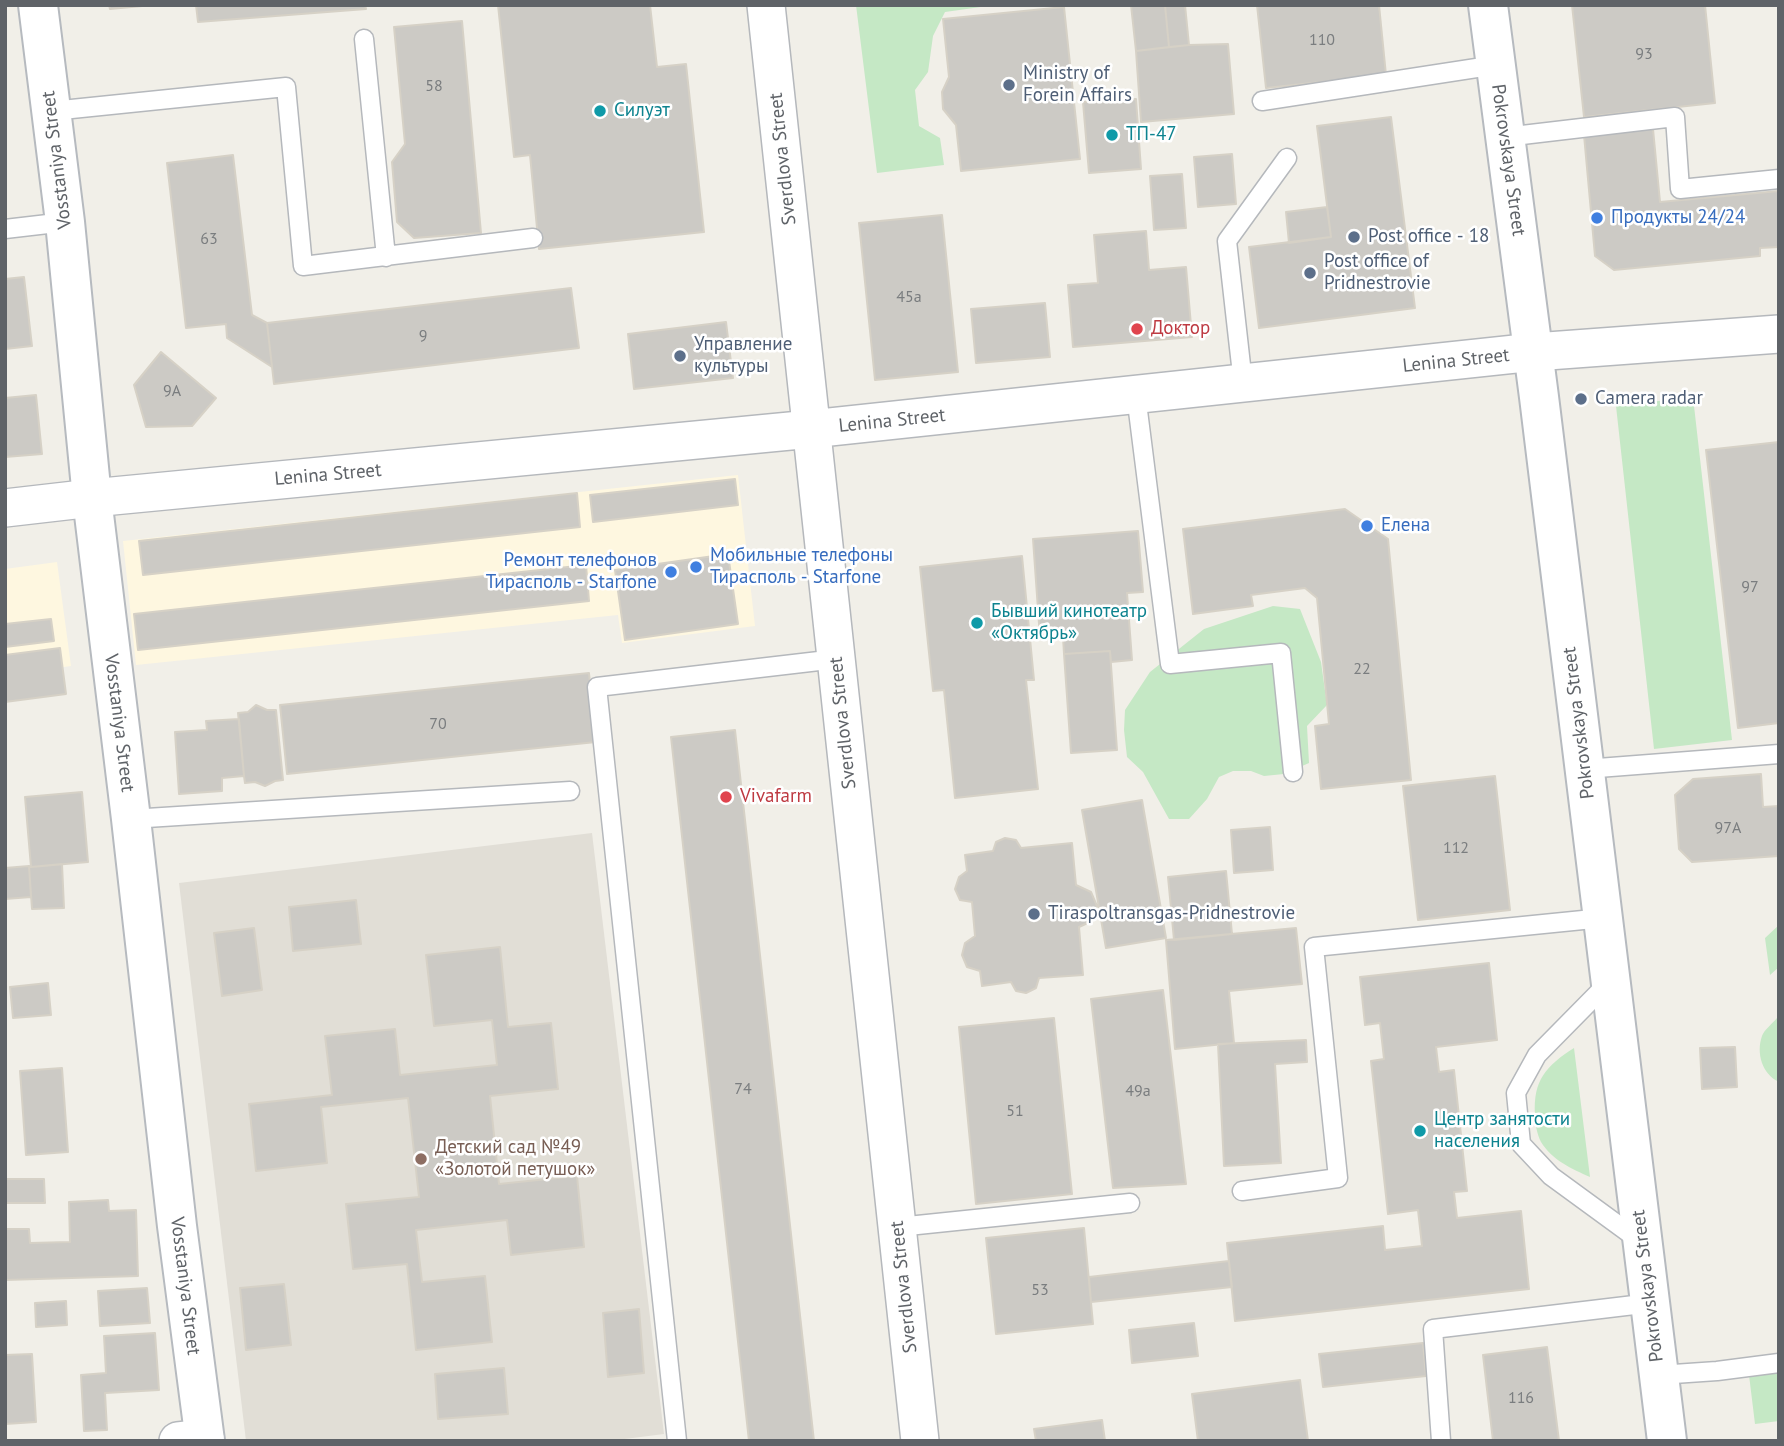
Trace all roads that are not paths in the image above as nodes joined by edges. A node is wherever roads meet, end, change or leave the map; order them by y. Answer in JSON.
{"nodes":[{"id":1,"x":38,"y":5,"type":"edge"},
{"id":2,"x":766,"y":5,"type":"edge"},
{"id":3,"x":1488,"y":5,"type":"edge"},
{"id":4,"x":364,"y":39,"type":"dead end"},
{"id":5,"x":1496,"y":65,"type":"junction"},
{"id":6,"x":1262,"y":101,"type":"dead end"},
{"id":7,"x":52,"y":111,"type":"junction"},
{"id":8,"x":1505,"y":137,"type":"junction"},
{"id":9,"x":1287,"y":158,"type":"dead end"},
{"id":10,"x":1779,"y":179,"type":"edge"},
{"id":11,"x":65,"y":222,"type":"junction"},
{"id":12,"x":5,"y":229,"type":"edge"},
{"id":13,"x":533,"y":238,"type":"dead end"},
{"id":14,"x":386,"y":257,"type":"junction"},
{"id":15,"x":1779,"y":334,"type":"edge"},
{"id":16,"x":1534,"y":352,"type":"junction"},
{"id":17,"x":1243,"y":383,"type":"junction"},
{"id":18,"x":1136,"y":395,"type":"junction"},
{"id":19,"x":811,"y":429,"type":"junction"},
{"id":20,"x":92,"y":498,"type":"junction"},
{"id":21,"x":5,"y":508,"type":"edge"},
{"id":22,"x":836,"y":659,"type":"junction"},
{"id":23,"x":1779,"y":754,"type":"edge"},
{"id":24,"x":1585,"y":769,"type":"junction"},
{"id":25,"x":1293,"y":772,"type":"dead end"},
{"id":26,"x":570,"y":791,"type":"dead end"},
{"id":27,"x":131,"y":819,"type":"junction"},
{"id":28,"x":1603,"y":918,"type":"junction"},
{"id":29,"x":1611,"y":981,"type":"junction"},
{"id":30,"x":1242,"y":1191,"type":"dead end"},
{"id":31,"x":1130,"y":1203,"type":"dead end"},
{"id":32,"x":898,"y":1227,"type":"junction"},
{"id":33,"x":1643,"y":1244,"type":"junction"},
{"id":34,"x":1651,"y":1303,"type":"junction"},
{"id":35,"x":1779,"y":1363,"type":"edge"},
{"id":36,"x":1659,"y":1375,"type":"junction"},
{"id":37,"x":196,"y":1440,"type":"edge"},
{"id":38,"x":677,"y":1441,"type":"edge"},
{"id":39,"x":920,"y":1441,"type":"edge"},
{"id":40,"x":1441,"y":1441,"type":"edge"},
{"id":41,"x":1667,"y":1441,"type":"edge"}],
"edges":[{"from":1,"to":7,"type":"main road","name":"Vosstaniya Street"},
{"from":2,"to":19,"type":"street","name":"Sverdlova Street"},
{"from":3,"to":5,"type":"main road","name":"Pokrovskaya Street"},
{"from":4,"to":14,"type":"lane"},
{"from":5,"to":6,"type":"lane"},
{"from":5,"to":8,"type":"main road","name":"Pokrovskaya Street"},
{"from":7,"to":11,"type":"main road","name":"Vosstaniya Street"},
{"from":7,"to":14,"type":"lane"},
{"from":8,"to":10,"type":"lane"},
{"from":8,"to":16,"type":"main road","name":"Pokrovskaya Street"},
{"from":9,"to":17,"type":"lane"},
{"from":11,"to":12,"type":"lane"},
{"from":11,"to":20,"type":"main road","name":"Vosstaniya Street"},
{"from":13,"to":14,"type":"lane"},
{"from":15,"to":16,"type":"street","name":"Lenina Street"},
{"from":16,"to":17,"type":"street","name":"Lenina Street"},
{"from":16,"to":24,"type":"main road","name":"Pokrovskaya Street"},
{"from":17,"to":18,"type":"street","name":"Lenina Street"},
{"from":18,"to":19,"type":"street","name":"Lenina Street"},
{"from":18,"to":25,"type":"lane"},
{"from":19,"to":20,"type":"street","name":"Lenina Street"},
{"from":19,"to":22,"type":"street","name":"Sverdlova Street"},
{"from":20,"to":21,"type":"street","name":"Lenina Street"},
{"from":20,"to":27,"type":"main road","name":"Vosstaniya Street"},
{"from":22,"to":32,"type":"street","name":"Sverdlova Street"},
{"from":22,"to":38,"type":"lane"},
{"from":23,"to":24,"type":"lane"},
{"from":24,"to":28,"type":"main road","name":"Pokrovskaya Street"},
{"from":26,"to":27,"type":"lane"},
{"from":27,"to":37,"type":"main road","name":"Vosstaniya Street"},
{"from":28,"to":29,"type":"main road","name":"Pokrovskaya Street"},
{"from":28,"to":30,"type":"lane"},
{"from":29,"to":33,"type":"main road","name":"Pokrovskaya Street"},
{"from":29,"to":33,"type":"lane"},
{"from":31,"to":32,"type":"lane"},
{"from":32,"to":39,"type":"street","name":"Sverdlova Street"},
{"from":33,"to":34,"type":"main road","name":"Pokrovskaya Street"},
{"from":34,"to":36,"type":"main road","name":"Pokrovskaya Street"},
{"from":34,"to":40,"type":"lane"},
{"from":35,"to":36,"type":"lane"},
{"from":36,"to":41,"type":"main road","name":"Pokrovskaya Street"}]}
